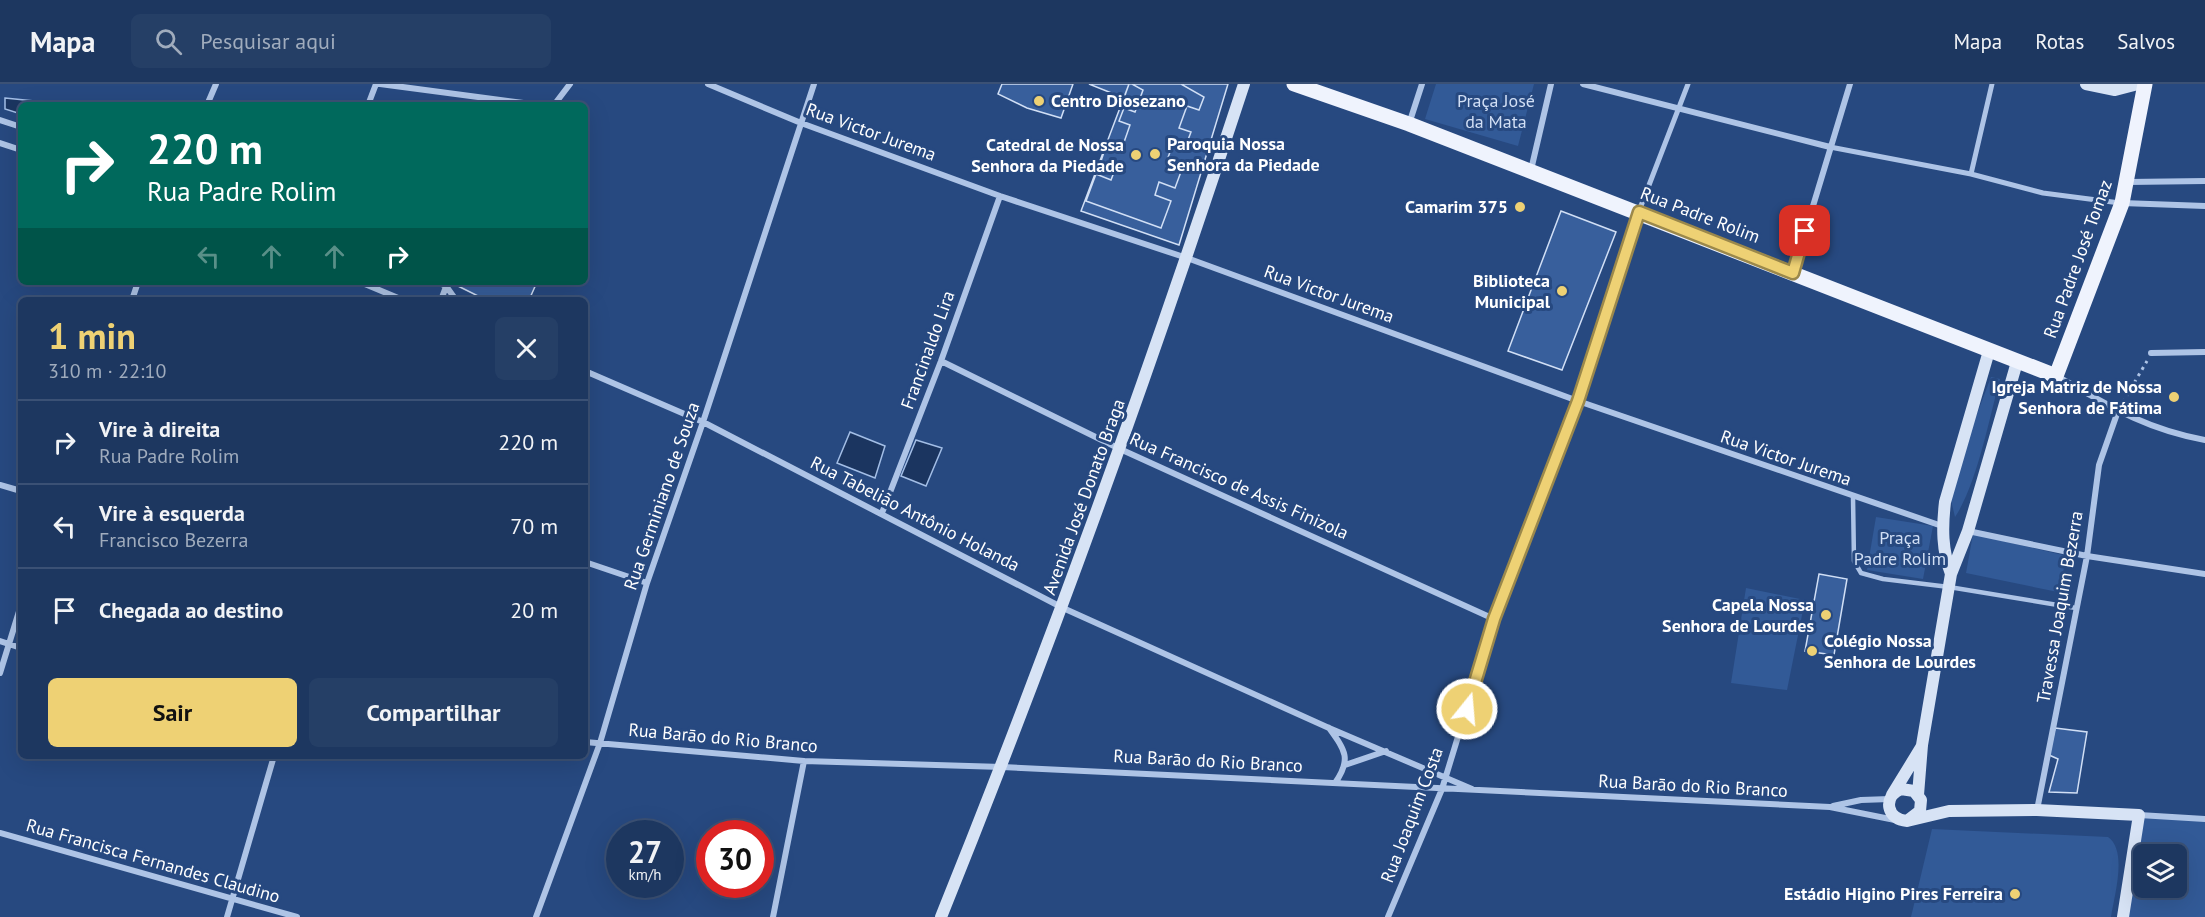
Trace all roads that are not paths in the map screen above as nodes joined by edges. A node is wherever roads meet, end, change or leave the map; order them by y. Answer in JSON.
{"nodes":[{"id":1,"x":216,"y":84,"type":"edge"},
{"id":2,"x":376,"y":84,"type":"edge"},
{"id":3,"x":380,"y":84,"type":"edge"},
{"id":4,"x":570,"y":84,"type":"edge"},
{"id":5,"x":708,"y":84,"type":"edge"},
{"id":6,"x":814,"y":84,"type":"edge"},
{"id":7,"x":1244,"y":84,"type":"edge"},
{"id":8,"x":1294,"y":84,"type":"edge"},
{"id":9,"x":1422,"y":84,"type":"edge"},
{"id":10,"x":1551,"y":84,"type":"edge"},
{"id":11,"x":1583,"y":84,"type":"edge"},
{"id":12,"x":1688,"y":84,"type":"edge"},
{"id":13,"x":1851,"y":84,"type":"edge"},
{"id":14,"x":1992,"y":84,"type":"edge"},
{"id":15,"x":2085,"y":84,"type":"edge"},
{"id":16,"x":2138,"y":84,"type":"edge"},
{"id":17,"x":2145,"y":84,"type":"edge"},
{"id":18,"x":208,"y":102,"type":"edge"},
{"id":19,"x":369,"y":102,"type":"edge"},
{"id":20,"x":516,"y":102,"type":"edge"},
{"id":21,"x":556,"y":102,"type":"edge"},
{"id":22,"x":1678,"y":108,"type":"junction"},
{"id":23,"x":0,"y":120,"type":"edge"},
{"id":24,"x":801,"y":123,"type":"junction"},
{"id":25,"x":1409,"y":124,"type":"junction"},
{"id":26,"x":18,"y":126,"type":"edge"},
{"id":27,"x":0,"y":143,"type":"edge"},
{"id":28,"x":1830,"y":147,"type":"junction"},
{"id":29,"x":18,"y":149,"type":"edge"},
{"id":30,"x":1531,"y":171,"type":"junction"},
{"id":31,"x":1971,"y":174,"type":"junction"},
{"id":32,"x":2205,"y":180,"type":"edge"},
{"id":33,"x":2127,"y":182,"type":"junction"},
{"id":34,"x":1000,"y":196,"type":"junction"},
{"id":35,"x":2121,"y":203,"type":"junction"},
{"id":36,"x":2205,"y":206,"type":"edge"},
{"id":37,"x":1639,"y":212,"type":"junction"},
{"id":38,"x":1187,"y":258,"type":"junction"},
{"id":39,"x":1793,"y":273,"type":"junction"},
{"id":40,"x":367,"y":285,"type":"edge"},
{"id":41,"x":396,"y":297,"type":"edge"},
{"id":42,"x":1989,"y":351,"type":"junction"},
{"id":43,"x":2205,"y":352,"type":"edge"},
{"id":44,"x":2151,"y":353,"type":"road end"},
{"id":45,"x":941,"y":361,"type":"junction"},
{"id":46,"x":2017,"y":362,"type":"junction"},
{"id":47,"x":588,"y":372,"type":"edge"},
{"id":48,"x":2056,"y":376,"type":"junction"},
{"id":49,"x":1578,"y":401,"type":"junction"},
{"id":50,"x":2118,"y":411,"type":"junction"},
{"id":51,"x":703,"y":422,"type":"junction"},
{"id":52,"x":2205,"y":440,"type":"edge"},
{"id":53,"x":1120,"y":449,"type":"junction"},
{"id":54,"x":0,"y":485,"type":"edge"},
{"id":55,"x":18,"y":490,"type":"edge"},
{"id":56,"x":1853,"y":497,"type":"junction"},
{"id":57,"x":882,"y":513,"type":"junction"},
{"id":58,"x":1942,"y":526,"type":"junction"},
{"id":59,"x":1968,"y":531,"type":"junction"},
{"id":60,"x":2087,"y":556,"type":"junction"},
{"id":61,"x":588,"y":563,"type":"edge"},
{"id":62,"x":2205,"y":574,"type":"edge"},
{"id":63,"x":1950,"y":580,"type":"junction"},
{"id":64,"x":647,"y":583,"type":"junction"},
{"id":65,"x":1063,"y":608,"type":"junction"},
{"id":66,"x":2076,"y":608,"type":"junction"},
{"id":67,"x":18,"y":612,"type":"edge"},
{"id":68,"x":1494,"y":619,"type":"junction"},
{"id":69,"x":4,"y":642,"type":"edge"},
{"id":70,"x":0,"y":673,"type":"edge"},
{"id":71,"x":1329,"y":728,"type":"junction"},
{"id":72,"x":588,"y":742,"type":"edge"},
{"id":73,"x":600,"y":743,"type":"junction"},
{"id":74,"x":1922,"y":745,"type":"junction"},
{"id":75,"x":1386,"y":751,"type":"junction"},
{"id":76,"x":273,"y":759,"type":"edge"},
{"id":77,"x":804,"y":761,"type":"junction"},
{"id":78,"x":1345,"y":765,"type":"junction"},
{"id":79,"x":1002,"y":766,"type":"junction"},
{"id":80,"x":1446,"y":777,"type":"junction"},
{"id":81,"x":1335,"y":783,"type":"junction"},
{"id":82,"x":1442,"y":789,"type":"junction"},
{"id":83,"x":1475,"y":790,"type":"junction"},
{"id":84,"x":1891,"y":797,"type":"junction"},
{"id":85,"x":1919,"y":798,"type":"junction"},
{"id":86,"x":1830,"y":807,"type":"junction"},
{"id":87,"x":2037,"y":810,"type":"junction"},
{"id":88,"x":1949,"y":811,"type":"junction"},
{"id":89,"x":2139,"y":815,"type":"junction"},
{"id":90,"x":2205,"y":819,"type":"edge"},
{"id":91,"x":1904,"y":821,"type":"junction"},
{"id":92,"x":0,"y":833,"type":"edge"},
{"id":93,"x":232,"y":900,"type":"junction"},
{"id":94,"x":226,"y":917,"type":"edge"},
{"id":95,"x":297,"y":917,"type":"edge"},
{"id":96,"x":536,"y":917,"type":"edge"},
{"id":97,"x":773,"y":917,"type":"edge"},
{"id":98,"x":941,"y":917,"type":"edge"},
{"id":99,"x":1388,"y":917,"type":"edge"},
{"id":100,"x":2123,"y":917,"type":"edge"}],
"edges":[{"from":1,"to":18,"type":"street"},
{"from":2,"to":19,"type":"street"},
{"from":3,"to":20,"type":"street"},
{"from":4,"to":21,"type":"street"},
{"from":5,"to":24,"type":"street","name":"Rua Victor Jurema"},
{"from":6,"to":24,"type":"street","name":"Rua Germiniano de Souza"},
{"from":7,"to":38,"type":"main road","name":"Avenida José Donato Braga"},
{"from":8,"to":25,"type":"main road","name":"Rua Padre Rolim"},
{"from":9,"to":25,"type":"street"},
{"from":10,"to":30,"type":"street"},
{"from":11,"to":22,"type":"street"},
{"from":12,"to":22,"type":"street"},
{"from":13,"to":28,"type":"street"},
{"from":14,"to":31,"type":"street"},
{"from":15,"to":16,"type":"main road"},
{"from":17,"to":33,"type":"main road","name":"Rua Padre José Tomaz"},
{"from":22,"to":28,"type":"street"},
{"from":22,"to":37,"type":"street"},
{"from":23,"to":26,"type":"street"},
{"from":24,"to":34,"type":"street","name":"Rua Victor Jurema"},
{"from":24,"to":51,"type":"street","name":"Rua Germiniano de Souza"},
{"from":25,"to":30,"type":"main road","name":"Rua Padre Rolim"},
{"from":27,"to":29,"type":"street"},
{"from":28,"to":31,"type":"street"},
{"from":28,"to":39,"type":"street"},
{"from":30,"to":37,"type":"main road","name":"Rua Padre Rolim"},
{"from":31,"to":35,"type":"street"},
{"from":32,"to":33,"type":"street"},
{"from":33,"to":35,"type":"main road","name":"Rua Padre José Tomaz"},
{"from":34,"to":38,"type":"street","name":"Rua Victor Jurema"},
{"from":34,"to":45,"type":"street","name":"Francinaldo Lira"},
{"from":35,"to":36,"type":"street"},
{"from":35,"to":48,"type":"main road","name":"Rua Padre José Tomaz"},
{"from":37,"to":39,"type":"main road","name":"Rua Padre Rolim"},
{"from":37,"to":49,"type":"street","name":"Rua Joaquim Costa"},
{"from":38,"to":49,"type":"street","name":"Rua Victor Jurema"},
{"from":38,"to":53,"type":"main road","name":"Avenida José Donato Braga"},
{"from":39,"to":42,"type":"main road","name":"Rua Padre Rolim"},
{"from":40,"to":41,"type":"street"},
{"from":42,"to":46,"type":"main road","name":"Rua Padre Rolim"},
{"from":42,"to":58,"type":"main road"},
{"from":43,"to":44,"type":"street"},
{"from":45,"to":53,"type":"street","name":"Rua Francisco de Assis Finizola"},
{"from":45,"to":57,"type":"street","name":"Francinaldo Lira"},
{"from":46,"to":48,"type":"main road","name":"Rua Padre Rolim"},
{"from":46,"to":59,"type":"main road"},
{"from":47,"to":51,"type":"street","name":"Rua Tabelião Antônio Holanda"},
{"from":48,"to":50,"type":"street","name":"Rua Padre Rolim"},
{"from":49,"to":56,"type":"street","name":"Rua Victor Jurema"},
{"from":49,"to":68,"type":"street","name":"Rua Joaquim Costa"},
{"from":50,"to":52,"type":"street","name":"Rua Padre Rolim"},
{"from":50,"to":60,"type":"street","name":"Travessa Joaquim Bezerra"},
{"from":51,"to":57,"type":"street","name":"Rua Tabelião Antônio Holanda"},
{"from":51,"to":64,"type":"street","name":"Rua Germiniano de Souza"},
{"from":53,"to":65,"type":"main road","name":"Avenida José Donato Braga"},
{"from":53,"to":68,"type":"street","name":"Rua Francisco de Assis Finizola"},
{"from":54,"to":55,"type":"street"},
{"from":56,"to":58,"type":"street","name":"Rua Victor Jurema"},
{"from":56,"to":63,"type":"lane"},
{"from":57,"to":65,"type":"street","name":"Rua Tabelião Antônio Holanda"},
{"from":58,"to":63,"type":"main road"},
{"from":59,"to":60,"type":"street"},
{"from":59,"to":63,"type":"main road"},
{"from":60,"to":62,"type":"street"},
{"from":60,"to":66,"type":"street","name":"Travessa Joaquim Bezerra"},
{"from":61,"to":64,"type":"street"},
{"from":63,"to":66,"type":"lane"},
{"from":63,"to":74,"type":"main road"},
{"from":64,"to":73,"type":"street","name":"Rua Germiniano de Souza"},
{"from":65,"to":71,"type":"street","name":"Rua Tabelião Antônio Holanda"},
{"from":65,"to":79,"type":"main road","name":"Avenida José Donato Braga"},
{"from":66,"to":87,"type":"street","name":"Travessa Joaquim Bezerra"},
{"from":67,"to":69,"type":"street"},
{"from":68,"to":80,"type":"street","name":"Rua Joaquim Costa"},
{"from":69,"to":70,"type":"street"},
{"from":71,"to":75,"type":"street","name":"Rua Tabelião Antônio Holanda"},
{"from":71,"to":78,"type":"street"},
{"from":72,"to":73,"type":"street","name":"Rua Barāo do Rio Branco"},
{"from":73,"to":77,"type":"street","name":"Rua Barāo do Rio Branco"},
{"from":73,"to":96,"type":"street","name":"Rua Germiniano de Souza"},
{"from":74,"to":84,"type":"main road"},
{"from":74,"to":85,"type":"main road"},
{"from":75,"to":78,"type":"street"},
{"from":75,"to":80,"type":"street","name":"Rua Tabelião Antônio Holanda"},
{"from":76,"to":93,"type":"street"},
{"from":77,"to":79,"type":"street","name":"Rua Barāo do Rio Branco"},
{"from":77,"to":97,"type":"street"},
{"from":78,"to":81,"type":"street"},
{"from":79,"to":81,"type":"street","name":"Rua Barāo do Rio Branco"},
{"from":79,"to":98,"type":"main road","name":"Avenida José Donato Braga"},
{"from":80,"to":82,"type":"street","name":"Rua Joaquim Costa"},
{"from":80,"to":83,"type":"street","name":"Rua Tabelião Antônio Holanda"},
{"from":81,"to":82,"type":"street","name":"Rua Barāo do Rio Branco"},
{"from":82,"to":83,"type":"street","name":"Rua Barāo do Rio Branco"},
{"from":82,"to":99,"type":"street","name":"Rua Joaquim Costa"},
{"from":83,"to":86,"type":"street","name":"Rua Barāo do Rio Branco"},
{"from":84,"to":85,"type":"main road"},
{"from":84,"to":86,"type":"street","name":"Rua Barāo do Rio Branco"},
{"from":84,"to":91,"type":"main road"},
{"from":85,"to":88,"type":"main road"},
{"from":85,"to":91,"type":"main road"},
{"from":86,"to":91,"type":"street","name":"Rua Barāo do Rio Branco"},
{"from":87,"to":88,"type":"main road"},
{"from":87,"to":89,"type":"main road"},
{"from":88,"to":91,"type":"main road"},
{"from":89,"to":90,"type":"street"},
{"from":89,"to":100,"type":"main road"},
{"from":92,"to":93,"type":"street","name":"Rua Francisca Fernandes Claudino"},
{"from":93,"to":94,"type":"street"},
{"from":93,"to":95,"type":"street","name":"Rua Francisca Fernandes Claudino"}]}
